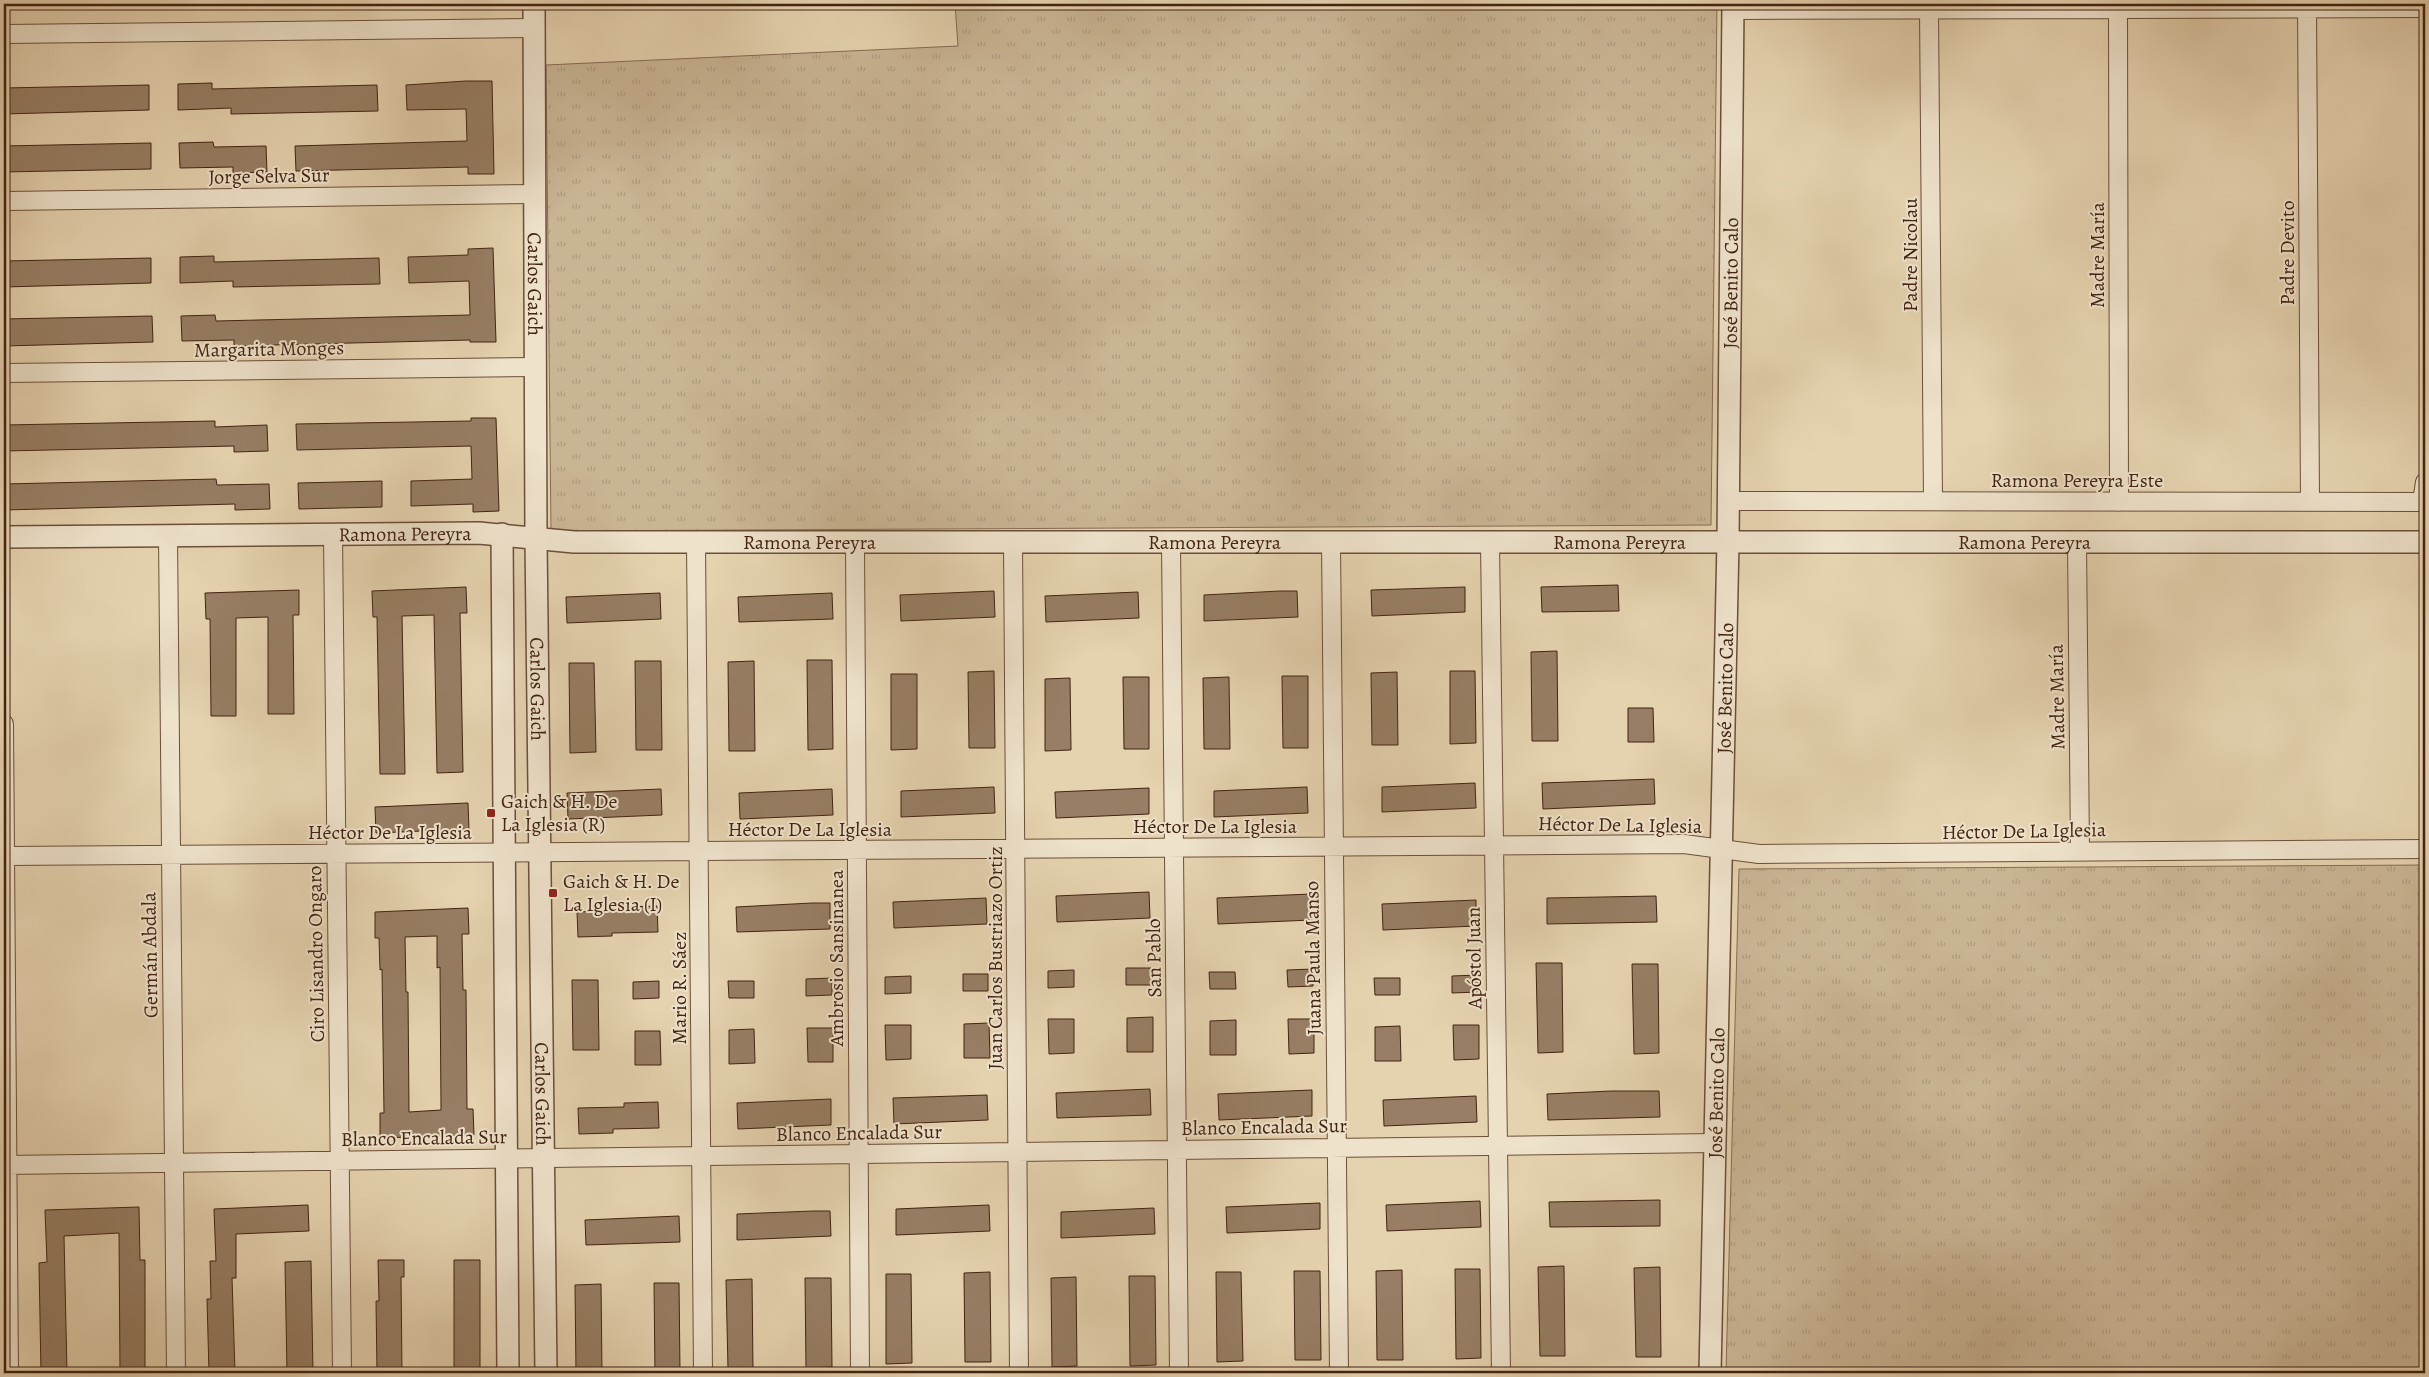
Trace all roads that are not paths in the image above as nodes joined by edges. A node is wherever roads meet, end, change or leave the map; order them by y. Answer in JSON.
{"nodes":[{"id":1,"x":534,"y":4,"type":"edge"},
{"id":2,"x":2307,"y":6,"type":"edge"},
{"id":3,"x":1733,"y":7,"type":"edge"},
{"id":4,"x":2118,"y":8,"type":"junction"},
{"id":5,"x":2425,"y":8,"type":"edge"},
{"id":6,"x":1930,"y":9,"type":"junction"},
{"id":7,"x":534,"y":28,"type":"junction"},
{"id":8,"x":4,"y":34,"type":"edge"},
{"id":9,"x":535,"y":194,"type":"junction"},
{"id":10,"x":4,"y":200,"type":"edge"},
{"id":11,"x":535,"y":367,"type":"junction"},
{"id":12,"x":4,"y":373,"type":"edge"},
{"id":13,"x":2425,"y":482,"type":"edge"},
{"id":14,"x":1728,"y":501,"type":"junction"},
{"id":15,"x":1933,"y":502,"type":"junction"},
{"id":16,"x":2119,"y":502,"type":"junction"},
{"id":17,"x":2310,"y":502,"type":"junction"},
{"id":18,"x":2424,"y":502,"type":"edge"},
{"id":19,"x":333,"y":534,"type":"junction"},
{"id":20,"x":502,"y":534,"type":"junction"},
{"id":21,"x":168,"y":536,"type":"junction"},
{"id":22,"x":4,"y":537,"type":"edge"},
{"id":23,"x":536,"y":540,"type":"junction"},
{"id":24,"x":696,"y":542,"type":"junction"},
{"id":25,"x":855,"y":542,"type":"junction"},
{"id":26,"x":1013,"y":542,"type":"junction"},
{"id":27,"x":1171,"y":542,"type":"junction"},
{"id":28,"x":1331,"y":542,"type":"junction"},
{"id":29,"x":1490,"y":542,"type":"junction"},
{"id":30,"x":1728,"y":542,"type":"junction"},
{"id":31,"x":2077,"y":542,"type":"junction"},
{"id":32,"x":2425,"y":542,"type":"edge"},
{"id":33,"x":4,"y":724,"type":"edge"},
{"id":34,"x":1494,"y":845,"type":"junction"},
{"id":35,"x":1334,"y":846,"type":"junction"},
{"id":36,"x":1174,"y":847,"type":"junction"},
{"id":37,"x":1015,"y":848,"type":"junction"},
{"id":38,"x":1721,"y":849,"type":"junction"},
{"id":39,"x":2425,"y":849,"type":"edge"},
{"id":40,"x":857,"y":850,"type":"junction"},
{"id":41,"x":699,"y":851,"type":"junction"},
{"id":42,"x":2080,"y":851,"type":"junction"},
{"id":43,"x":504,"y":852,"type":"junction"},
{"id":44,"x":539,"y":852,"type":"junction"},
{"id":45,"x":336,"y":853,"type":"junction"},
{"id":46,"x":171,"y":854,"type":"junction"},
{"id":47,"x":4,"y":856,"type":"edge"},
{"id":48,"x":1715,"y":1143,"type":"junction"},
{"id":49,"x":1498,"y":1146,"type":"junction"},
{"id":50,"x":1336,"y":1148,"type":"junction"},
{"id":51,"x":1177,"y":1150,"type":"junction"},
{"id":52,"x":1018,"y":1152,"type":"junction"},
{"id":53,"x":859,"y":1154,"type":"junction"},
{"id":54,"x":701,"y":1156,"type":"junction"},
{"id":55,"x":506,"y":1158,"type":"junction"},
{"id":56,"x":543,"y":1158,"type":"junction"},
{"id":57,"x":340,"y":1160,"type":"junction"},
{"id":58,"x":174,"y":1163,"type":"junction"},
{"id":59,"x":6,"y":1165,"type":"edge"},
{"id":60,"x":9,"y":1373,"type":"edge"},
{"id":61,"x":176,"y":1373,"type":"edge"},
{"id":62,"x":342,"y":1373,"type":"edge"},
{"id":63,"x":508,"y":1373,"type":"edge"},
{"id":64,"x":546,"y":1373,"type":"edge"},
{"id":65,"x":703,"y":1373,"type":"edge"},
{"id":66,"x":860,"y":1373,"type":"edge"},
{"id":67,"x":1019,"y":1373,"type":"edge"},
{"id":68,"x":1179,"y":1373,"type":"edge"},
{"id":69,"x":1339,"y":1373,"type":"edge"},
{"id":70,"x":1500,"y":1373,"type":"edge"},
{"id":71,"x":1710,"y":1373,"type":"edge"}],
"edges":[{"from":1,"to":7,"type":"street","name":"Carlos Gaich"},
{"from":2,"to":4,"type":"street"},
{"from":2,"to":5,"type":"street"},
{"from":2,"to":17,"type":"street","name":"Padre Devito"},
{"from":3,"to":6,"type":"street"},
{"from":3,"to":14,"type":"street","name":"José Benito Calo"},
{"from":4,"to":6,"type":"street"},
{"from":4,"to":16,"type":"street","name":"Madre María"},
{"from":6,"to":15,"type":"street","name":"Padre Nicolau"},
{"from":7,"to":8,"type":"street"},
{"from":7,"to":9,"type":"street","name":"Carlos Gaich"},
{"from":9,"to":10,"type":"street","name":"Jorge Selva Sur"},
{"from":9,"to":11,"type":"street","name":"Carlos Gaich"},
{"from":11,"to":12,"type":"street","name":"Margarita Monges"},
{"from":11,"to":23,"type":"street","name":"Carlos Gaich"},
{"from":13,"to":18,"type":"street"},
{"from":14,"to":15,"type":"street","name":"Ramona Pereyra Este"},
{"from":14,"to":30,"type":"street","name":"José Benito Calo"},
{"from":15,"to":16,"type":"street","name":"Ramona Pereyra Este"},
{"from":16,"to":17,"type":"street","name":"Ramona Pereyra Este"},
{"from":17,"to":18,"type":"street","name":"Ramona Pereyra Este"},
{"from":19,"to":20,"type":"street","name":"Ramona Pereyra"},
{"from":19,"to":21,"type":"street","name":"Ramona Pereyra"},
{"from":19,"to":45,"type":"street","name":"Ciro Lisandro Ongaro"},
{"from":20,"to":23,"type":"street","name":"Ramona Pereyra"},
{"from":20,"to":43,"type":"street","name":"Carlos Gaich"},
{"from":21,"to":22,"type":"street","name":"Ramona Pereyra"},
{"from":21,"to":46,"type":"street","name":"Germán Abdala"},
{"from":23,"to":24,"type":"street","name":"Ramona Pereyra"},
{"from":23,"to":44,"type":"street","name":"Carlos Gaich"},
{"from":24,"to":25,"type":"street","name":"Ramona Pereyra"},
{"from":24,"to":41,"type":"street","name":"Mario R. Sáez"},
{"from":25,"to":26,"type":"street","name":"Ramona Pereyra"},
{"from":25,"to":40,"type":"street","name":"Ambrosio Sansinanea"},
{"from":26,"to":27,"type":"street","name":"Ramona Pereyra"},
{"from":26,"to":37,"type":"street","name":"Juan Carlos Bustriazo Ortiz"},
{"from":27,"to":28,"type":"street","name":"Ramona Pereyra"},
{"from":27,"to":36,"type":"street","name":"San Pablo"},
{"from":28,"to":29,"type":"street","name":"Ramona Pereyra"},
{"from":28,"to":35,"type":"street","name":"Juana Paula Manso"},
{"from":29,"to":30,"type":"street","name":"Ramona Pereyra"},
{"from":29,"to":34,"type":"street","name":"Apóstol Juan"},
{"from":30,"to":31,"type":"street","name":"Ramona Pereyra"},
{"from":30,"to":38,"type":"street","name":"José Benito Calo"},
{"from":31,"to":32,"type":"street","name":"Ramona Pereyra"},
{"from":31,"to":42,"type":"street","name":"Madre María"},
{"from":33,"to":47,"type":"street"},
{"from":34,"to":35,"type":"street","name":"Héctor De La Iglesia"},
{"from":34,"to":38,"type":"street","name":"Héctor De La Iglesia"},
{"from":34,"to":49,"type":"street","name":"Apóstol Juan"},
{"from":35,"to":36,"type":"street","name":"Héctor De La Iglesia"},
{"from":35,"to":50,"type":"street","name":"Juana Paula Manso"},
{"from":36,"to":37,"type":"street","name":"Héctor De La Iglesia"},
{"from":36,"to":51,"type":"street","name":"San Pablo"},
{"from":37,"to":40,"type":"street","name":"Héctor De La Iglesia"},
{"from":37,"to":52,"type":"street","name":"Juan Carlos Bustriazo Ortiz"},
{"from":38,"to":42,"type":"street","name":"Héctor De La Iglesia"},
{"from":38,"to":48,"type":"street","name":"José Benito Calo"},
{"from":39,"to":42,"type":"street","name":"Héctor De La Iglesia"},
{"from":40,"to":41,"type":"street","name":"Héctor De La Iglesia"},
{"from":40,"to":53,"type":"street","name":"Ambrosio Sansinanea"},
{"from":41,"to":44,"type":"street","name":"Héctor De La Iglesia"},
{"from":41,"to":54,"type":"street","name":"Mario R. Sáez"},
{"from":43,"to":44,"type":"street","name":"Héctor De La Iglesia"},
{"from":43,"to":45,"type":"street","name":"Héctor De La Iglesia"},
{"from":43,"to":55,"type":"street","name":"Carlos Gaich"},
{"from":44,"to":56,"type":"street","name":"Carlos Gaich"},
{"from":45,"to":46,"type":"street","name":"Héctor De La Iglesia"},
{"from":45,"to":57,"type":"street","name":"Ciro Lisandro Ongaro"},
{"from":46,"to":47,"type":"street","name":"Héctor De La Iglesia"},
{"from":46,"to":58,"type":"street","name":"Germán Abdala"},
{"from":47,"to":59,"type":"street"},
{"from":48,"to":49,"type":"street","name":"Blanco Encalada Sur"},
{"from":48,"to":71,"type":"street","name":"José Benito Calo"},
{"from":49,"to":50,"type":"street","name":"Blanco Encalada Sur"},
{"from":49,"to":70,"type":"street","name":"Apóstol Juan"},
{"from":50,"to":51,"type":"street","name":"Blanco Encalada Sur"},
{"from":50,"to":69,"type":"street","name":"Juana Paula Manso"},
{"from":51,"to":52,"type":"street","name":"Blanco Encalada Sur"},
{"from":51,"to":68,"type":"street","name":"San Pablo"},
{"from":52,"to":53,"type":"street","name":"Blanco Encalada Sur"},
{"from":52,"to":67,"type":"street","name":"Juan Carlos Bustriazo Ortiz"},
{"from":53,"to":54,"type":"street","name":"Blanco Encalada Sur"},
{"from":53,"to":66,"type":"street","name":"Ambrosio Sansinanea"},
{"from":54,"to":56,"type":"street","name":"Blanco Encalada Sur"},
{"from":54,"to":65,"type":"street","name":"Mario R. Sáez"},
{"from":55,"to":56,"type":"street","name":"Blanco Encalada Sur"},
{"from":55,"to":57,"type":"street","name":"Blanco Encalada Sur"},
{"from":55,"to":63,"type":"street","name":"Carlos Gaich"},
{"from":56,"to":64,"type":"street","name":"Carlos Gaich"},
{"from":57,"to":58,"type":"street","name":"Blanco Encalada Sur"},
{"from":57,"to":62,"type":"street","name":"Ciro Lisandro Ongaro"},
{"from":58,"to":59,"type":"street","name":"Blanco Encalada Sur"},
{"from":58,"to":61,"type":"street","name":"Germán Abdala"},
{"from":59,"to":60,"type":"street"}]}
